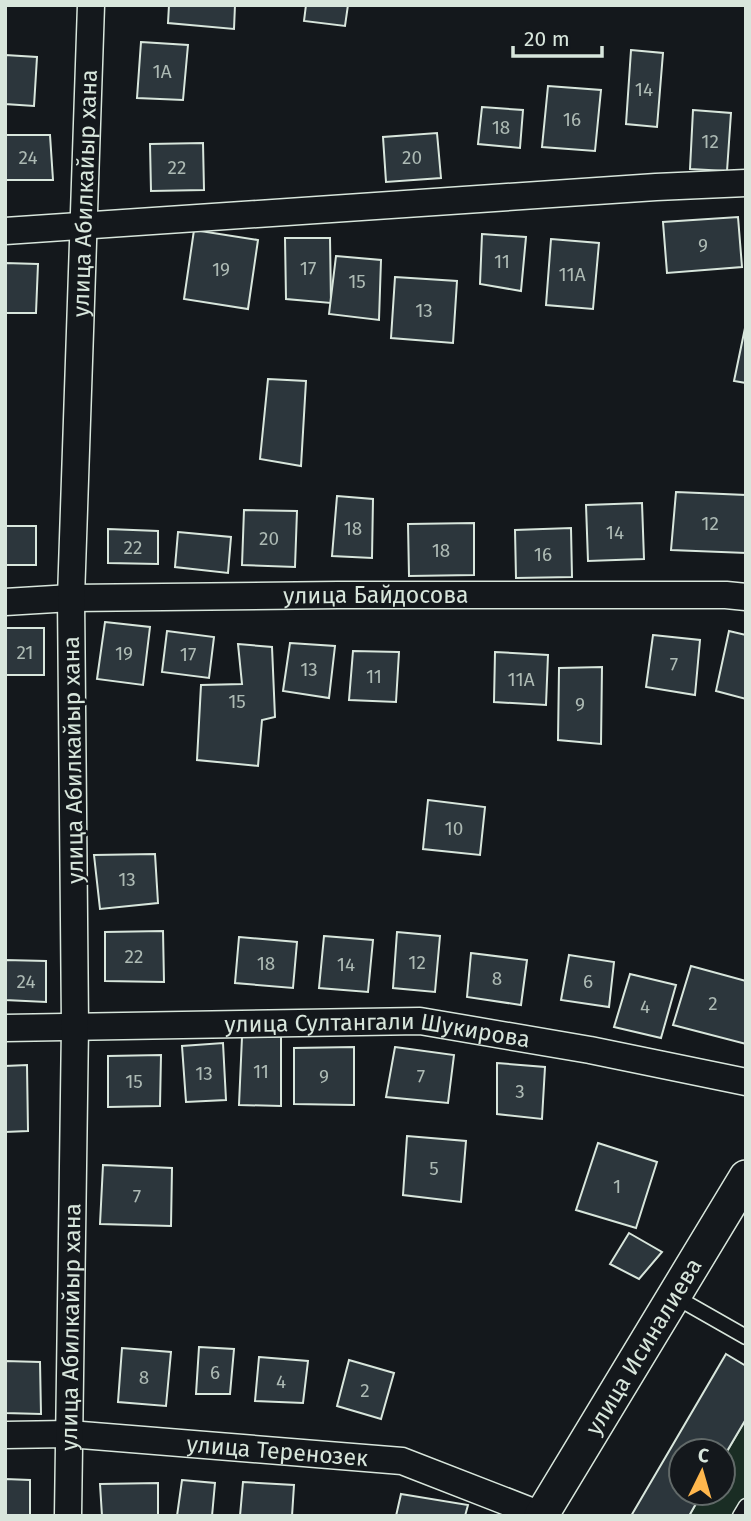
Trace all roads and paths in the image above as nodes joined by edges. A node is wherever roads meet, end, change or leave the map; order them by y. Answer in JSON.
{"nodes":[{"id":1,"x":91,"y":5,"type":"edge"},
{"id":2,"x":746,"y":183,"type":"edge"},
{"id":3,"x":84,"y":226,"type":"junction"},
{"id":4,"x":5,"y":231,"type":"edge"},
{"id":5,"x":746,"y":597,"type":"edge"},
{"id":6,"x":71,"y":598,"type":"junction"},
{"id":7,"x":5,"y":602,"type":"edge"},
{"id":8,"x":75,"y":1026,"type":"junction"},
{"id":9,"x":5,"y":1028,"type":"edge"},
{"id":10,"x":746,"y":1082,"type":"edge"},
{"id":11,"x":746,"y":1177,"type":"edge"},
{"id":12,"x":674,"y":1296,"type":"junction"},
{"id":13,"x":746,"y":1337,"type":"edge"},
{"id":14,"x":69,"y":1434,"type":"junction"},
{"id":15,"x":5,"y":1435,"type":"edge"},
{"id":16,"x":746,"y":1507,"type":"edge"},
{"id":17,"x":68,"y":1516,"type":"edge"},
{"id":18,"x":541,"y":1516,"type":"edge"},
{"id":19,"x":740,"y":1516,"type":"edge"}],
"edges":[{"from":1,"to":3,"type":"street","name":"улица Абилкайыр хана"},
{"from":2,"to":3,"type":"street"},
{"from":3,"to":4,"type":"street"},
{"from":3,"to":6,"type":"street","name":"улица Абилкайыр хана"},
{"from":5,"to":6,"type":"street","name":"улица Байдосова"},
{"from":6,"to":7,"type":"street","name":"улица Байдосова"},
{"from":6,"to":8,"type":"street","name":"улица Абилкайыр хана"},
{"from":8,"to":9,"type":"street","name":"улица Султангали Шукирова"},
{"from":8,"to":10,"type":"street","name":"улица Султангали Шукирова"},
{"from":8,"to":14,"type":"street","name":"улица Абилкайыр хана"},
{"from":11,"to":12,"type":"street","name":"улица Исиналиева"},
{"from":12,"to":13,"type":"lane"},
{"from":12,"to":18,"type":"street","name":"улица Исиналиева"},
{"from":14,"to":15,"type":"street","name":"улица Теренозек"},
{"from":14,"to":17,"type":"street","name":"улица Абилкайыр хана"},
{"from":14,"to":18,"type":"street","name":"улица Теренозек"},
{"from":16,"to":19,"type":"lane"}]}
